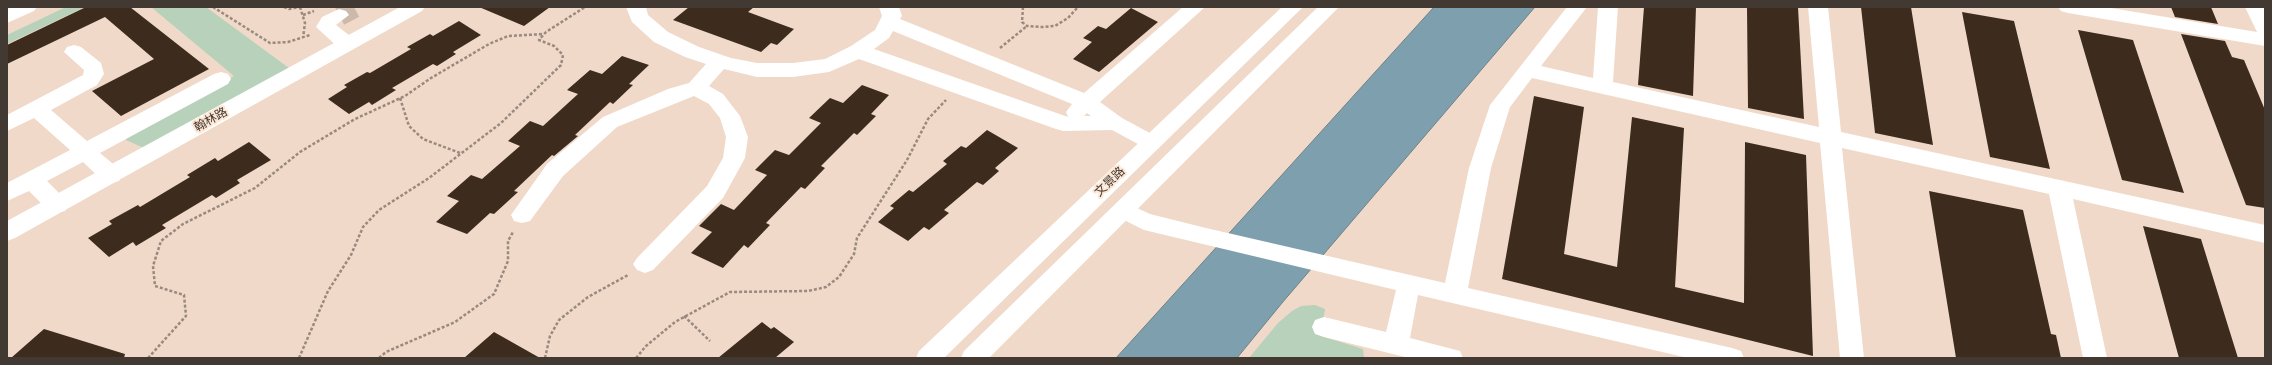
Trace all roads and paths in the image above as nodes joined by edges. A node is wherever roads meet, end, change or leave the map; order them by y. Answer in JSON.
{"nodes":[{"id":1,"x":27,"y":7,"type":"edge"},
{"id":2,"x":213,"y":7,"type":"edge"},
{"id":3,"x":284,"y":7,"type":"edge"},
{"id":4,"x":300,"y":7,"type":"edge"},
{"id":5,"x":415,"y":7,"type":"edge"},
{"id":6,"x":585,"y":7,"type":"edge"},
{"id":7,"x":636,"y":7,"type":"edge"},
{"id":8,"x":1023,"y":7,"type":"edge"},
{"id":9,"x":1078,"y":7,"type":"edge"},
{"id":10,"x":1195,"y":7,"type":"edge"},
{"id":11,"x":1292,"y":7,"type":"edge"},
{"id":12,"x":1329,"y":7,"type":"edge"},
{"id":13,"x":1577,"y":7,"type":"edge"},
{"id":14,"x":1608,"y":7,"type":"edge"},
{"id":15,"x":1818,"y":7,"type":"edge"},
{"id":16,"x":2068,"y":7,"type":"edge"},
{"id":17,"x":2255,"y":7,"type":"edge"},
{"id":18,"x":889,"y":14,"type":"edge"},
{"id":19,"x":7,"y":17,"type":"edge"},
{"id":20,"x":333,"y":22,"type":"joint"},
{"id":21,"x":1027,"y":26,"type":"junction"},
{"id":22,"x":2265,"y":30,"type":"edge"},
{"id":23,"x":544,"y":34,"type":"junction"},
{"id":24,"x":303,"y":38,"type":"junction"},
{"id":25,"x":2265,"y":40,"type":"edge"},
{"id":26,"x":347,"y":44,"type":"junction"},
{"id":27,"x":858,"y":51,"type":"junction"},
{"id":28,"x":74,"y":52,"type":"dead end"},
{"id":29,"x":720,"y":61,"type":"junction"},
{"id":30,"x":984,"y":61,"type":"junction"},
{"id":31,"x":1527,"y":70,"type":"junction"},
{"id":32,"x":221,"y":79,"type":"dead end"},
{"id":33,"x":958,"y":86,"type":"junction"},
{"id":34,"x":1603,"y":87,"type":"junction"},
{"id":35,"x":696,"y":88,"type":"junction"},
{"id":36,"x":400,"y":98,"type":"junction"},
{"id":37,"x":1086,"y":102,"type":"junction"},
{"id":38,"x":37,"y":109,"type":"junction"},
{"id":39,"x":1116,"y":123,"type":"junction"},
{"id":40,"x":7,"y":124,"type":"edge"},
{"id":41,"x":1063,"y":124,"type":"junction"},
{"id":42,"x":1830,"y":137,"type":"junction"},
{"id":43,"x":1151,"y":143,"type":"junction"},
{"id":44,"x":85,"y":152,"type":"junction"},
{"id":45,"x":460,"y":153,"type":"junction"},
{"id":46,"x":111,"y":175,"type":"junction"},
{"id":47,"x":32,"y":180,"type":"junction"},
{"id":48,"x":2059,"y":188,"type":"junction"},
{"id":49,"x":7,"y":193,"type":"edge"},
{"id":50,"x":57,"y":205,"type":"junction"},
{"id":51,"x":1124,"y":210,"type":"junction"},
{"id":52,"x":522,"y":215,"type":"joint"},
{"id":53,"x":7,"y":232,"type":"edge"},
{"id":54,"x":2265,"y":234,"type":"edge"},
{"id":55,"x":645,"y":264,"type":"joint"},
{"id":56,"x":1409,"y":283,"type":"junction"},
{"id":57,"x":1455,"y":293,"type":"junction"},
{"id":58,"x":684,"y":316,"type":"junction"},
{"id":59,"x":1324,"y":326,"type":"dead end"},
{"id":60,"x":710,"y":341,"type":"dead end"},
{"id":61,"x":1396,"y":344,"type":"junction"},
{"id":62,"x":148,"y":358,"type":"edge"},
{"id":63,"x":299,"y":358,"type":"edge"},
{"id":64,"x":379,"y":358,"type":"edge"},
{"id":65,"x":545,"y":358,"type":"edge"},
{"id":66,"x":636,"y":358,"type":"edge"},
{"id":67,"x":928,"y":358,"type":"edge"},
{"id":68,"x":972,"y":358,"type":"edge"},
{"id":69,"x":1451,"y":358,"type":"edge"},
{"id":70,"x":1732,"y":358,"type":"edge"},
{"id":71,"x":1852,"y":358,"type":"edge"},
{"id":72,"x":2095,"y":358,"type":"edge"}],
"edges":[{"from":1,"to":19,"type":"main road"},
{"from":2,"to":24,"type":"path"},
{"from":3,"to":4,"type":"path"},
{"from":4,"to":24,"type":"path"},
{"from":5,"to":26,"type":"main road","name":"翰林路"},
{"from":6,"to":23,"type":"path"},
{"from":7,"to":29,"type":"main road"},
{"from":8,"to":21,"type":"path"},
{"from":9,"to":21,"type":"path"},
{"from":10,"to":37,"type":"main road"},
{"from":11,"to":43,"type":"main road","name":"文景路"},
{"from":12,"to":51,"type":"main road"},
{"from":13,"to":31,"type":"main road"},
{"from":14,"to":34,"type":"main road"},
{"from":15,"to":42,"type":"main road"},
{"from":16,"to":25,"type":"main road"},
{"from":17,"to":22,"type":"main road"},
{"from":18,"to":27,"type":"main road"},
{"from":18,"to":30,"type":"main road"},
{"from":20,"to":24,"type":"path"},
{"from":20,"to":26,"type":"main road"},
{"from":21,"to":30,"type":"path"},
{"from":23,"to":36,"type":"path"},
{"from":23,"to":45,"type":"path"},
{"from":26,"to":46,"type":"main road","name":"翰林路"},
{"from":27,"to":29,"type":"main road"},
{"from":27,"to":33,"type":"main road"},
{"from":28,"to":38,"type":"main road"},
{"from":29,"to":35,"type":"main road"},
{"from":30,"to":33,"type":"main road"},
{"from":30,"to":37,"type":"main road"},
{"from":31,"to":34,"type":"main road"},
{"from":31,"to":57,"type":"main road"},
{"from":32,"to":44,"type":"main road"},
{"from":33,"to":41,"type":"main road"},
{"from":33,"to":58,"type":"path"},
{"from":34,"to":42,"type":"main road"},
{"from":35,"to":52,"type":"main road"},
{"from":35,"to":55,"type":"main road"},
{"from":36,"to":45,"type":"path"},
{"from":36,"to":62,"type":"path"},
{"from":37,"to":39,"type":"main road"},
{"from":37,"to":41,"type":"main road"},
{"from":38,"to":40,"type":"main road"},
{"from":38,"to":44,"type":"main road"},
{"from":39,"to":41,"type":"main road"},
{"from":39,"to":43,"type":"main road"},
{"from":42,"to":48,"type":"main road"},
{"from":42,"to":71,"type":"main road"},
{"from":43,"to":67,"type":"main road","name":"文景路"},
{"from":44,"to":46,"type":"main road"},
{"from":44,"to":47,"type":"main road"},
{"from":45,"to":63,"type":"path"},
{"from":46,"to":50,"type":"main road","name":"翰林路"},
{"from":47,"to":49,"type":"main road"},
{"from":47,"to":50,"type":"main road"},
{"from":48,"to":54,"type":"main road"},
{"from":48,"to":72,"type":"main road"},
{"from":50,"to":53,"type":"main road","name":"翰林路"},
{"from":51,"to":56,"type":"main road"},
{"from":51,"to":68,"type":"main road"},
{"from":52,"to":64,"type":"path"},
{"from":55,"to":65,"type":"path"},
{"from":56,"to":57,"type":"main road"},
{"from":56,"to":61,"type":"main road"},
{"from":57,"to":70,"type":"main road"},
{"from":58,"to":60,"type":"path"},
{"from":58,"to":66,"type":"path"},
{"from":59,"to":61,"type":"main road"},
{"from":61,"to":69,"type":"main road"}]}
